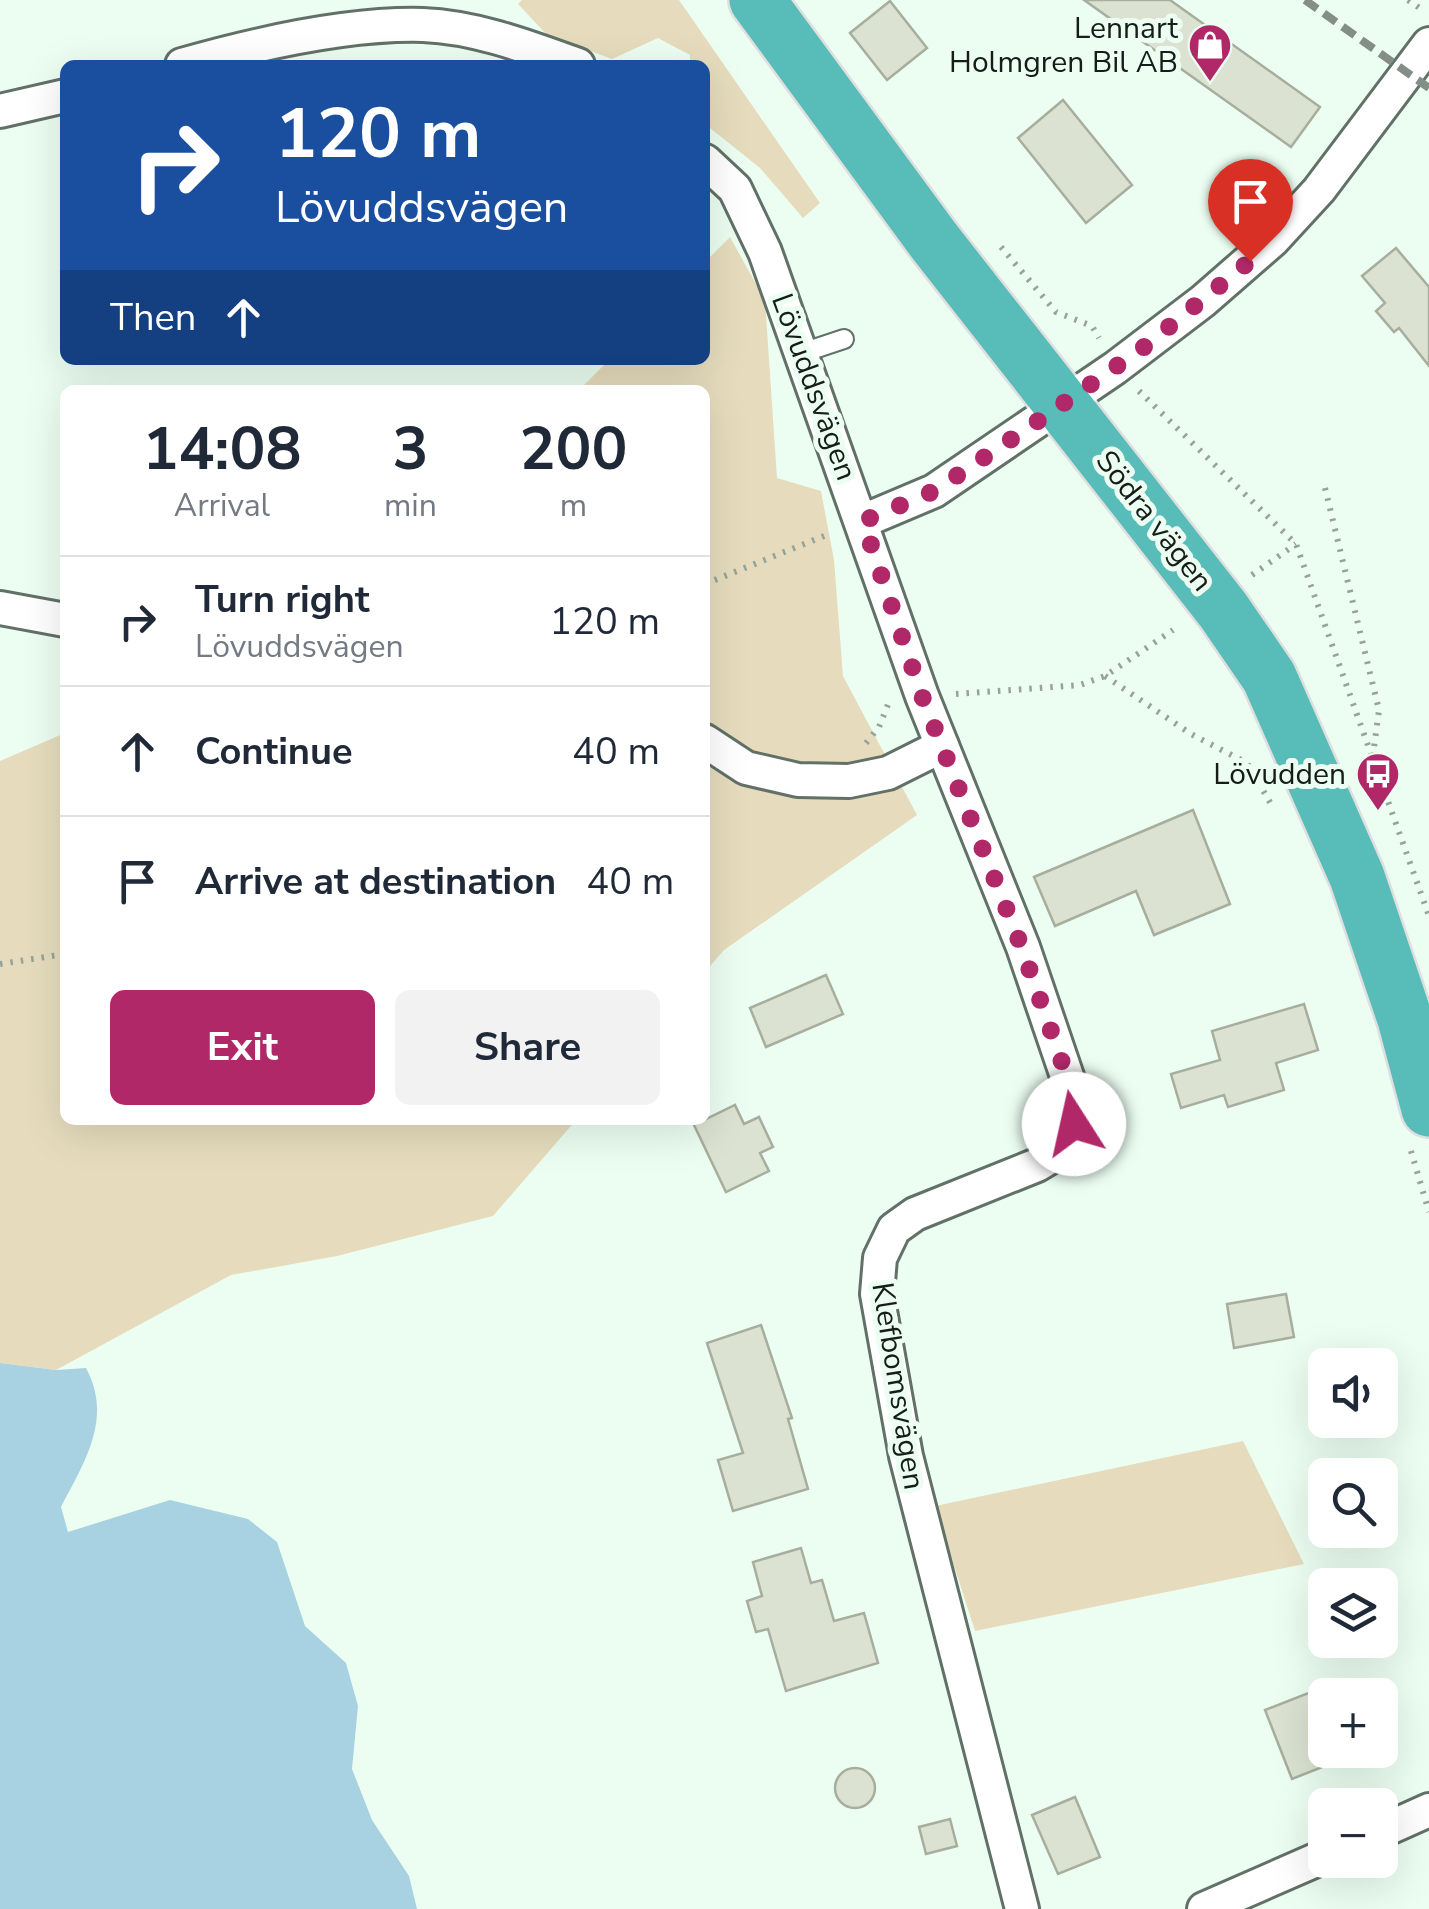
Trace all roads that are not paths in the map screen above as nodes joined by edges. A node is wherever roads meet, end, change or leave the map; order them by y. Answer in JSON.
{"nodes":[{"id":1,"x":756,"y":0,"type":"edge"},
{"id":2,"x":1429,"y":44,"type":"edge"},
{"id":3,"x":205,"y":60,"type":"edge"},
{"id":4,"x":564,"y":60,"type":"edge"},
{"id":5,"x":60,"y":97,"type":"edge"},
{"id":6,"x":0,"y":111,"type":"edge"},
{"id":7,"x":710,"y":166,"type":"edge"},
{"id":8,"x":844,"y":339,"type":"dead end"},
{"id":9,"x":802,"y":353,"type":"junction"},
{"id":10,"x":1062,"y":404,"type":"junction"},
{"id":11,"x":863,"y":521,"type":"junction"},
{"id":12,"x":0,"y":608,"type":"edge"},
{"id":13,"x":60,"y":619,"type":"edge"},
{"id":14,"x":710,"y":744,"type":"edge"},
{"id":15,"x":942,"y":746,"type":"junction"},
{"id":16,"x":1421,"y":1047,"type":"edge"},
{"id":17,"x":1429,"y":1109,"type":"edge"},
{"id":18,"x":1429,"y":1810,"type":"edge"},
{"id":19,"x":1398,"y":1824,"type":"edge"},
{"id":20,"x":1308,"y":1863,"type":"edge"},
{"id":21,"x":1022,"y":1909,"type":"edge"},
{"id":22,"x":1204,"y":1909,"type":"edge"}],
"edges":[{"from":1,"to":10,"type":"highway","name":"Södra vägen"},
{"from":2,"to":10,"type":"street","name":"Lövuddsvägen"},
{"from":3,"to":4,"type":"street"},
{"from":5,"to":6,"type":"street"},
{"from":7,"to":9,"type":"street","name":"Lövuddsvägen"},
{"from":8,"to":9,"type":"lane"},
{"from":9,"to":11,"type":"street","name":"Lövuddsvägen"},
{"from":10,"to":11,"type":"street","name":"Lövuddsvägen"},
{"from":10,"to":16,"type":"highway","name":"Södra vägen"},
{"from":11,"to":15,"type":"street","name":"Klefbomsvägen"},
{"from":12,"to":13,"type":"street"},
{"from":14,"to":15,"type":"street"},
{"from":15,"to":21,"type":"street","name":"Klefbomsvägen"},
{"from":16,"to":17,"type":"highway","name":"Södra vägen"},
{"from":18,"to":19,"type":"street"},
{"from":20,"to":22,"type":"street"}]}
